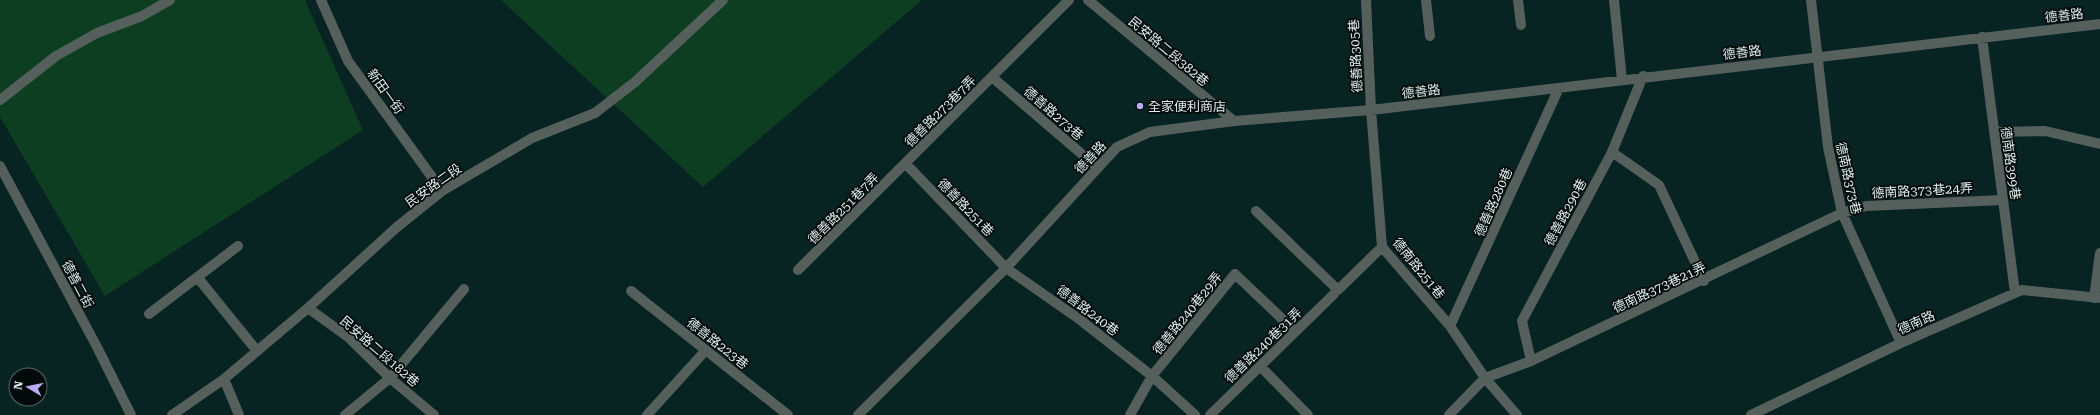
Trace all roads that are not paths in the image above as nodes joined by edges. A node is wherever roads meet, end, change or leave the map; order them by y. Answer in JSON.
{"nodes":[{"id":1,"x":170,"y":0,"type":"edge"},
{"id":2,"x":321,"y":0,"type":"edge"},
{"id":3,"x":723,"y":0,"type":"edge"},
{"id":4,"x":1069,"y":0,"type":"edge"},
{"id":5,"x":1088,"y":0,"type":"edge"},
{"id":6,"x":1366,"y":0,"type":"edge"},
{"id":7,"x":1426,"y":0,"type":"edge"},
{"id":8,"x":1518,"y":0,"type":"edge"},
{"id":9,"x":1614,"y":0,"type":"edge"},
{"id":10,"x":1811,"y":0,"type":"edge"},
{"id":11,"x":2100,"y":24,"type":"edge"},
{"id":12,"x":1521,"y":25,"type":"dead end"},
{"id":13,"x":1430,"y":36,"type":"dead end"},
{"id":14,"x":1982,"y":38,"type":"junction"},
{"id":15,"x":1817,"y":56,"type":"junction"},
{"id":16,"x":1643,"y":76,"type":"junction"},
{"id":17,"x":992,"y":77,"type":"junction"},
{"id":18,"x":1622,"y":80,"type":"junction"},
{"id":19,"x":1558,"y":88,"type":"junction"},
{"id":20,"x":0,"y":100,"type":"edge"},
{"id":21,"x":1371,"y":110,"type":"junction"},
{"id":22,"x":1234,"y":121,"type":"junction"},
{"id":23,"x":1994,"y":132,"type":"junction"},
{"id":24,"x":2100,"y":144,"type":"edge"},
{"id":25,"x":1612,"y":152,"type":"junction"},
{"id":26,"x":906,"y":164,"type":"junction"},
{"id":27,"x":0,"y":166,"type":"edge"},
{"id":28,"x":1098,"y":168,"type":"junction"},
{"id":29,"x":442,"y":191,"type":"junction"},
{"id":30,"x":2003,"y":200,"type":"junction"},
{"id":31,"x":1256,"y":211,"type":"dead end"},
{"id":32,"x":1842,"y":213,"type":"junction"},
{"id":33,"x":238,"y":246,"type":"dead end"},
{"id":34,"x":1382,"y":247,"type":"junction"},
{"id":35,"x":2100,"y":253,"type":"edge"},
{"id":36,"x":1006,"y":268,"type":"junction"},
{"id":37,"x":798,"y":270,"type":"dead end"},
{"id":38,"x":198,"y":278,"type":"junction"},
{"id":39,"x":1704,"y":280,"type":"junction"},
{"id":40,"x":464,"y":289,"type":"dead end"},
{"id":41,"x":631,"y":291,"type":"dead end"},
{"id":42,"x":2015,"y":292,"type":"junction"},
{"id":43,"x":1334,"y":294,"type":"dead end"},
{"id":44,"x":2097,"y":298,"type":"edge"},
{"id":45,"x":308,"y":308,"type":"junction"},
{"id":46,"x":149,"y":314,"type":"dead end"},
{"id":47,"x":1450,"y":326,"type":"junction"},
{"id":48,"x":1295,"y":332,"type":"junction"},
{"id":49,"x":1901,"y":343,"type":"junction"},
{"id":50,"x":706,"y":350,"type":"junction"},
{"id":51,"x":257,"y":351,"type":"junction"},
{"id":52,"x":1531,"y":361,"type":"junction"},
{"id":53,"x":1260,"y":366,"type":"junction"},
{"id":54,"x":1152,"y":376,"type":"junction"},
{"id":55,"x":390,"y":378,"type":"junction"},
{"id":56,"x":1485,"y":378,"type":"junction"},
{"id":57,"x":224,"y":379,"type":"junction"},
{"id":58,"x":131,"y":415,"type":"edge"},
{"id":59,"x":172,"y":415,"type":"edge"},
{"id":60,"x":239,"y":415,"type":"edge"},
{"id":61,"x":345,"y":415,"type":"edge"},
{"id":62,"x":434,"y":415,"type":"edge"},
{"id":63,"x":647,"y":415,"type":"edge"},
{"id":64,"x":788,"y":415,"type":"edge"},
{"id":65,"x":858,"y":415,"type":"edge"},
{"id":66,"x":1130,"y":415,"type":"edge"},
{"id":67,"x":1195,"y":415,"type":"edge"},
{"id":68,"x":1210,"y":415,"type":"edge"},
{"id":69,"x":1308,"y":415,"type":"edge"},
{"id":70,"x":1448,"y":415,"type":"edge"},
{"id":71,"x":1517,"y":415,"type":"edge"},
{"id":72,"x":1751,"y":415,"type":"edge"}],
"edges":[{"from":1,"to":20,"type":"street"},
{"from":2,"to":29,"type":"street","name":"新田一街"},
{"from":3,"to":29,"type":"street","name":"民安路二段"},
{"from":4,"to":17,"type":"street","name":"德善路273巷7弄"},
{"from":5,"to":22,"type":"street","name":"民安路二段382巷"},
{"from":6,"to":21,"type":"street","name":"德善路305巷"},
{"from":7,"to":13,"type":"street"},
{"from":8,"to":12,"type":"street"},
{"from":9,"to":18,"type":"street"},
{"from":10,"to":15,"type":"street","name":"德南路373巷"},
{"from":11,"to":14,"type":"street","name":"德善路"},
{"from":14,"to":15,"type":"street","name":"德善路"},
{"from":14,"to":23,"type":"street","name":"德南路399巷"},
{"from":15,"to":16,"type":"street","name":"德善路"},
{"from":15,"to":32,"type":"street","name":"德南路373巷"},
{"from":16,"to":18,"type":"street","name":"德善路"},
{"from":16,"to":25,"type":"street","name":"德善路290巷"},
{"from":17,"to":26,"type":"street","name":"德善路273巷7弄"},
{"from":17,"to":28,"type":"street","name":"德善路273巷"},
{"from":18,"to":19,"type":"street","name":"德善路"},
{"from":19,"to":21,"type":"street","name":"德善路"},
{"from":19,"to":47,"type":"street","name":"德善路280巷"},
{"from":21,"to":22,"type":"street","name":"德善路"},
{"from":21,"to":34,"type":"street","name":"德南路251巷"},
{"from":22,"to":28,"type":"street","name":"德善路"},
{"from":23,"to":24,"type":"street"},
{"from":23,"to":30,"type":"street","name":"德南路399巷"},
{"from":25,"to":39,"type":"street"},
{"from":25,"to":52,"type":"street","name":"德善路290巷"},
{"from":26,"to":36,"type":"street","name":"德善路251巷"},
{"from":26,"to":37,"type":"street","name":"德善路251巷7弄"},
{"from":27,"to":58,"type":"street","name":"德善二街"},
{"from":28,"to":36,"type":"street","name":"德善路"},
{"from":29,"to":45,"type":"street","name":"民安路二段"},
{"from":30,"to":32,"type":"street","name":"德南路373巷24弄"},
{"from":30,"to":42,"type":"street","name":"德南路399巷"},
{"from":31,"to":34,"type":"street"},
{"from":32,"to":39,"type":"street","name":"德南路373巷21弄"},
{"from":32,"to":49,"type":"street","name":"德南路373巷"},
{"from":33,"to":38,"type":"street"},
{"from":34,"to":47,"type":"street","name":"德南路251巷"},
{"from":35,"to":44,"type":"street"},
{"from":36,"to":54,"type":"street","name":"德善路240巷"},
{"from":36,"to":65,"type":"street","name":"德善路"},
{"from":38,"to":46,"type":"street"},
{"from":38,"to":51,"type":"street"},
{"from":39,"to":52,"type":"street","name":"德南路373巷21弄"},
{"from":40,"to":55,"type":"street"},
{"from":41,"to":50,"type":"street","name":"德善路223巷"},
{"from":42,"to":44,"type":"street","name":"德南路"},
{"from":42,"to":49,"type":"street","name":"德南路"},
{"from":43,"to":48,"type":"street","name":"德善路240巷31弄"},
{"from":45,"to":51,"type":"street","name":"民安路二段"},
{"from":45,"to":55,"type":"street","name":"民安路二段182巷"},
{"from":47,"to":56,"type":"street","name":"德南路251巷"},
{"from":48,"to":53,"type":"street","name":"德善路240巷31弄"},
{"from":48,"to":54,"type":"street","name":"德善路240巷29弄"},
{"from":49,"to":72,"type":"street","name":"德南路"},
{"from":50,"to":63,"type":"street"},
{"from":50,"to":64,"type":"street","name":"德善路223巷"},
{"from":51,"to":57,"type":"street","name":"民安路二段"},
{"from":52,"to":56,"type":"street","name":"德南路373巷21弄"},
{"from":53,"to":68,"type":"street","name":"德善路240巷31弄"},
{"from":53,"to":69,"type":"street"},
{"from":54,"to":66,"type":"street"},
{"from":54,"to":67,"type":"street"},
{"from":55,"to":61,"type":"street"},
{"from":55,"to":62,"type":"street","name":"民安路二段182巷"},
{"from":56,"to":70,"type":"street"},
{"from":56,"to":71,"type":"street","name":"德南路251巷"},
{"from":57,"to":59,"type":"street","name":"民安路二段"},
{"from":57,"to":60,"type":"street"}]}
